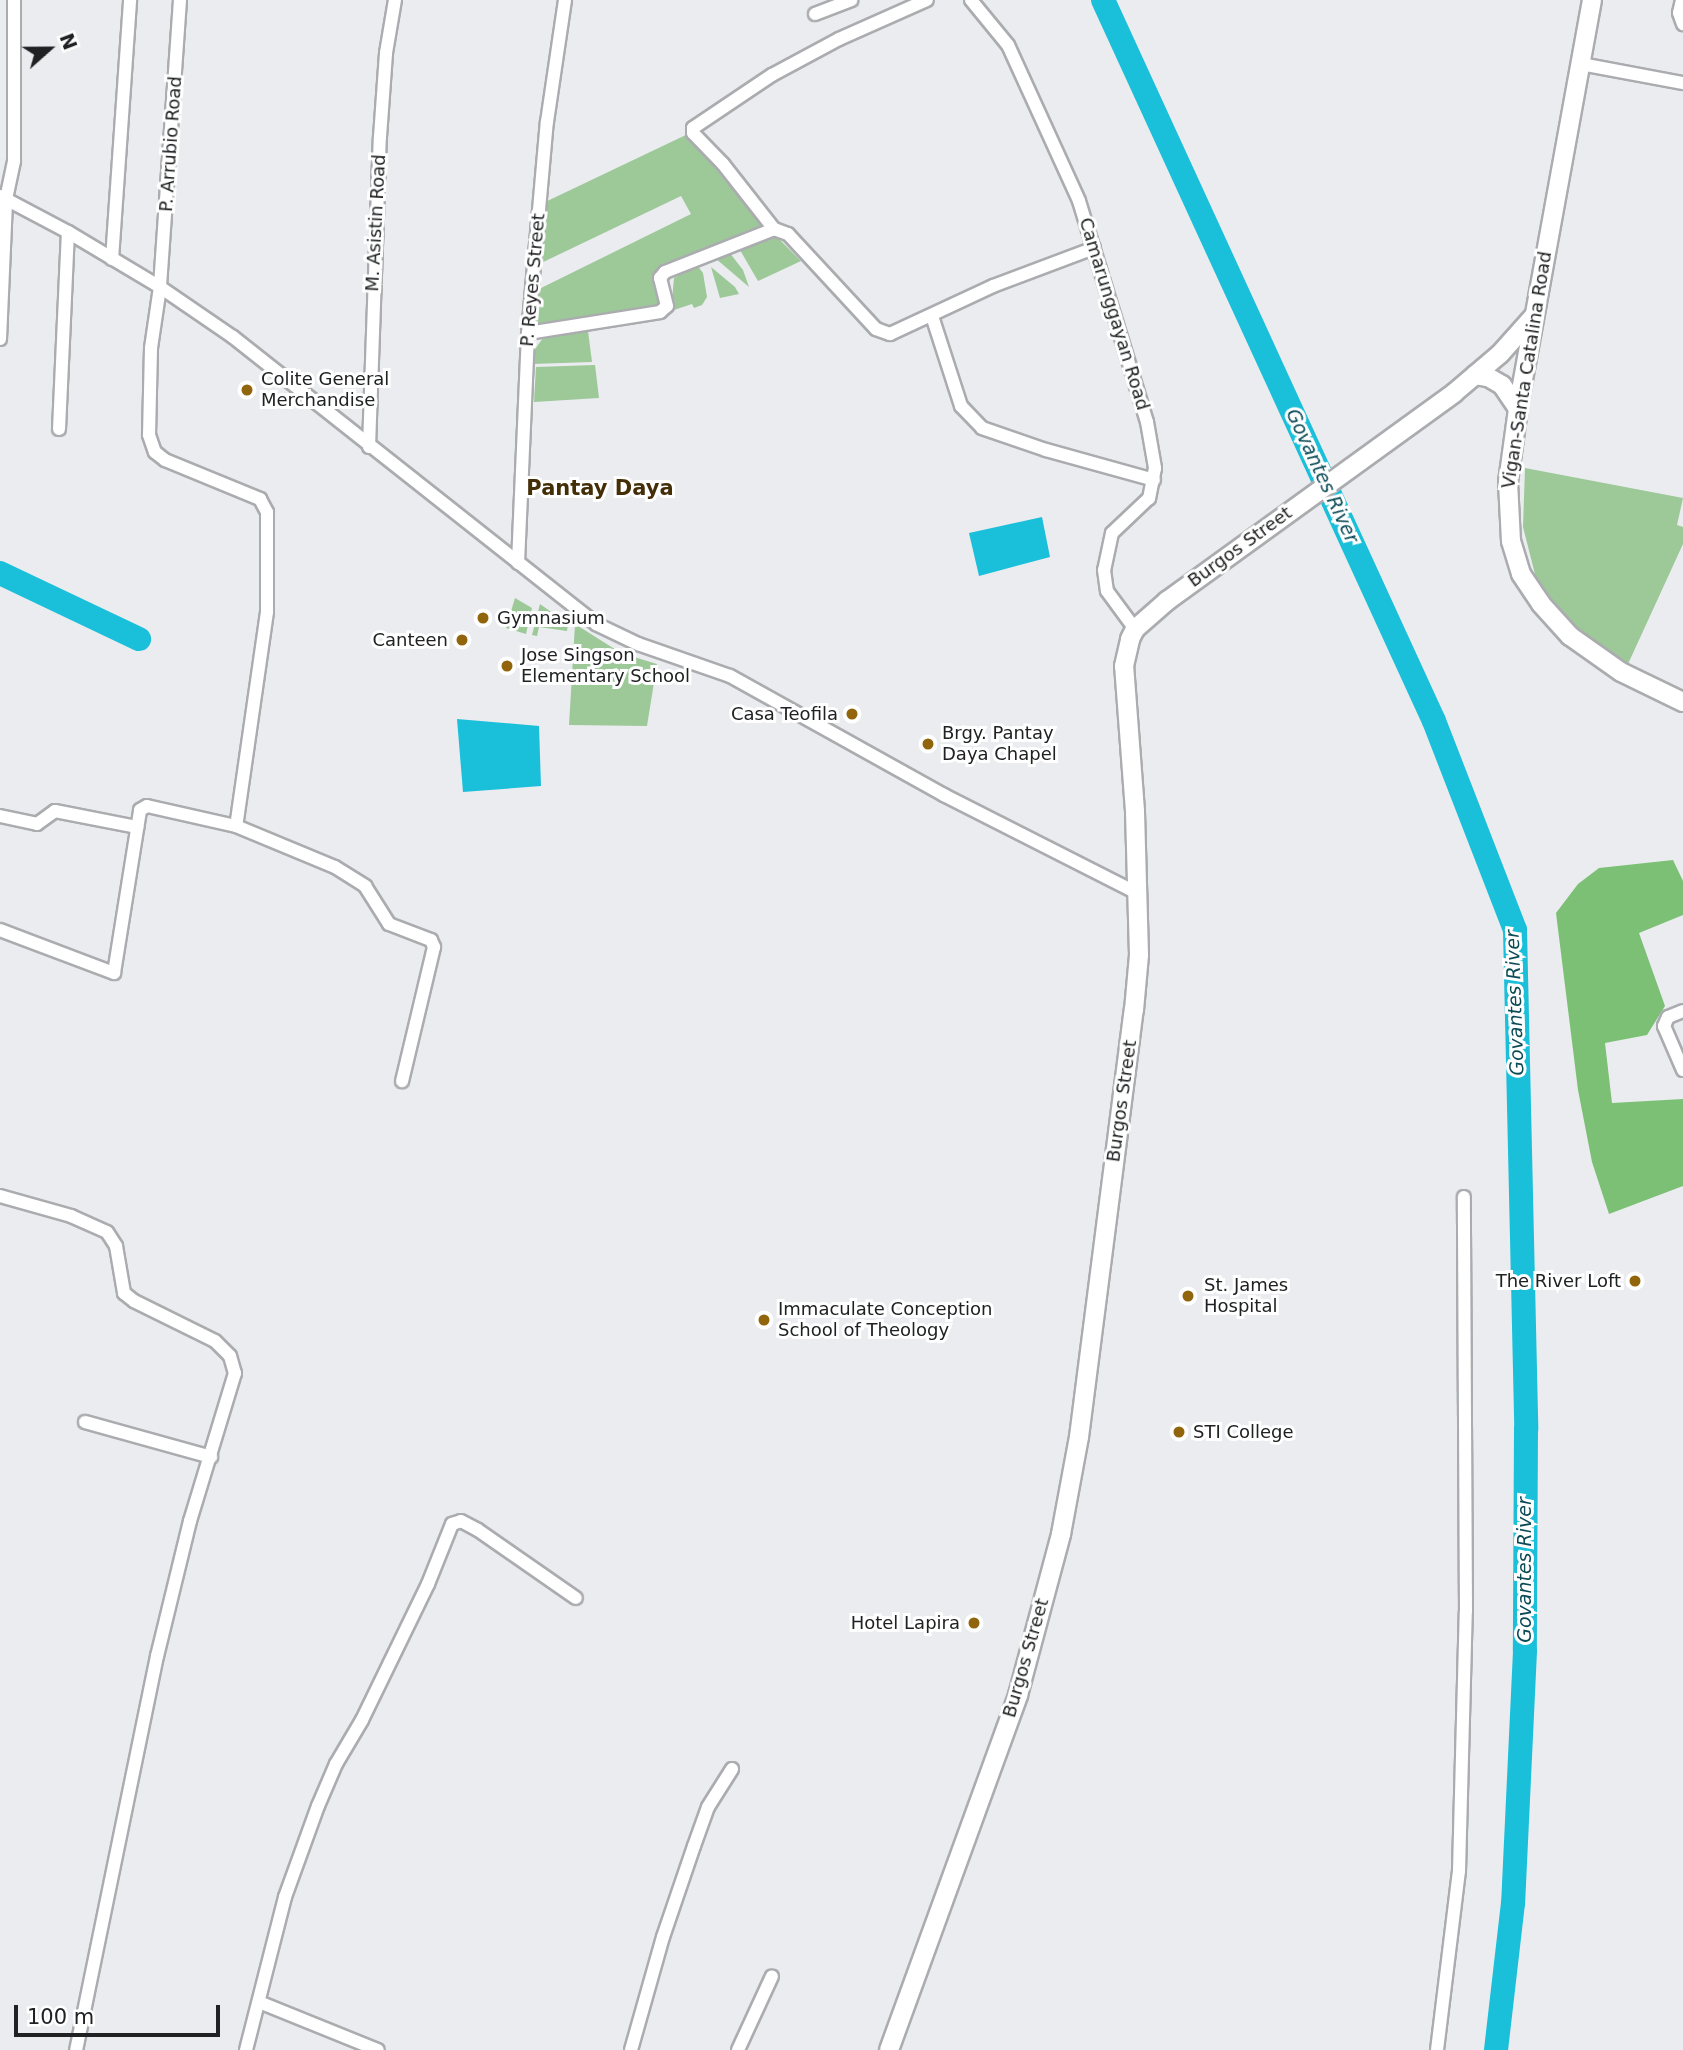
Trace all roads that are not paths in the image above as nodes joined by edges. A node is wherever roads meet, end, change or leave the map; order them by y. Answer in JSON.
{"nodes":[{"id":1,"x":13,"y":0,"type":"edge"},
{"id":2,"x":130,"y":0,"type":"edge"},
{"id":3,"x":180,"y":0,"type":"edge"},
{"id":4,"x":395,"y":0,"type":"edge"},
{"id":5,"x":565,"y":0,"type":"edge"},
{"id":6,"x":851,"y":0,"type":"edge"},
{"id":7,"x":927,"y":0,"type":"edge"},
{"id":8,"x":971,"y":0,"type":"edge"},
{"id":9,"x":1592,"y":0,"type":"edge"},
{"id":10,"x":1682,"y":0,"type":"edge"},
{"id":11,"x":814,"y":14,"type":"dead end"},
{"id":12,"x":1683,"y":24,"type":"edge"},
{"id":13,"x":1581,"y":64,"type":"junction"},
{"id":14,"x":1683,"y":83,"type":"edge"},
{"id":15,"x":3,"y":198,"type":"edge"},
{"id":16,"x":774,"y":229,"type":"junction"},
{"id":17,"x":68,"y":232,"type":"junction"},
{"id":18,"x":1094,"y":248,"type":"junction"},
{"id":19,"x":113,"y":259,"type":"junction"},
{"id":20,"x":160,"y":287,"type":"junction"},
{"id":21,"x":932,"y":316,"type":"junction"},
{"id":22,"x":1533,"y":317,"type":"junction"},
{"id":23,"x":528,"y":333,"type":"junction"},
{"id":24,"x":0,"y":339,"type":"edge"},
{"id":25,"x":1475,"y":375,"type":"junction"},
{"id":26,"x":1518,"y":409,"type":"junction"},
{"id":27,"x":59,"y":429,"type":"dead end"},
{"id":28,"x":369,"y":447,"type":"junction"},
{"id":29,"x":1154,"y":481,"type":"junction"},
{"id":30,"x":519,"y":562,"type":"junction"},
{"id":31,"x":1135,"y":629,"type":"junction"},
{"id":32,"x":1683,"y":702,"type":"edge"},
{"id":33,"x":0,"y":816,"type":"edge"},
{"id":34,"x":236,"y":826,"type":"junction"},
{"id":35,"x":137,"y":827,"type":"junction"},
{"id":36,"x":1139,"y":894,"type":"junction"},
{"id":37,"x":0,"y":930,"type":"edge"},
{"id":38,"x":1683,"y":1011,"type":"edge"},
{"id":39,"x":1683,"y":1070,"type":"edge"},
{"id":40,"x":402,"y":1082,"type":"dead end"},
{"id":41,"x":0,"y":1196,"type":"edge"},
{"id":42,"x":1464,"y":1197,"type":"dead end"},
{"id":43,"x":85,"y":1422,"type":"dead end"},
{"id":44,"x":211,"y":1457,"type":"junction"},
{"id":45,"x":576,"y":1598,"type":"dead end"},
{"id":46,"x":732,"y":1769,"type":"dead end"},
{"id":47,"x":772,"y":1976,"type":"dead end"},
{"id":48,"x":259,"y":2002,"type":"junction"},
{"id":49,"x":76,"y":2050,"type":"edge"},
{"id":50,"x":246,"y":2050,"type":"edge"},
{"id":51,"x":378,"y":2050,"type":"edge"},
{"id":52,"x":631,"y":2050,"type":"edge"},
{"id":53,"x":738,"y":2050,"type":"edge"},
{"id":54,"x":889,"y":2050,"type":"edge"},
{"id":55,"x":1437,"y":2050,"type":"edge"}],
"edges":[{"from":1,"to":15,"type":"street"},
{"from":2,"to":19,"type":"street"},
{"from":3,"to":20,"type":"street","name":"P. Arrubio Road"},
{"from":4,"to":28,"type":"street","name":"M. Asistin Road"},
{"from":5,"to":23,"type":"street","name":"P. Reyes Street"},
{"from":6,"to":11,"type":"street"},
{"from":7,"to":16,"type":"street"},
{"from":8,"to":18,"type":"street","name":"Camarunggayan Road"},
{"from":9,"to":13,"type":"main road","name":"Vigan-Santa Catalina Road"},
{"from":10,"to":12,"type":"street"},
{"from":13,"to":14,"type":"street"},
{"from":13,"to":22,"type":"main road","name":"Vigan-Santa Catalina Road"},
{"from":15,"to":17,"type":"street"},
{"from":15,"to":24,"type":"street"},
{"from":16,"to":21,"type":"street"},
{"from":16,"to":23,"type":"street"},
{"from":17,"to":19,"type":"street"},
{"from":17,"to":27,"type":"street"},
{"from":18,"to":21,"type":"street"},
{"from":18,"to":29,"type":"street","name":"Camarunggayan Road"},
{"from":19,"to":20,"type":"street"},
{"from":20,"to":28,"type":"street"},
{"from":20,"to":34,"type":"street","name":"P. Arrubio Road"},
{"from":21,"to":29,"type":"street"},
{"from":22,"to":25,"type":"main road","name":"Burgos Street"},
{"from":22,"to":26,"type":"main road","name":"Vigan-Santa Catalina Road"},
{"from":23,"to":30,"type":"street","name":"P. Reyes Street"},
{"from":25,"to":26,"type":"main road"},
{"from":25,"to":31,"type":"main road","name":"Burgos Street"},
{"from":26,"to":32,"type":"main road","name":"Vigan-Santa Catalina Road"},
{"from":28,"to":30,"type":"street"},
{"from":29,"to":31,"type":"street"},
{"from":30,"to":36,"type":"street"},
{"from":31,"to":36,"type":"main road","name":"Burgos Street"},
{"from":33,"to":35,"type":"street"},
{"from":34,"to":35,"type":"street"},
{"from":34,"to":40,"type":"street"},
{"from":35,"to":37,"type":"street"},
{"from":36,"to":54,"type":"main road","name":"Burgos Street"},
{"from":38,"to":39,"type":"street"},
{"from":41,"to":44,"type":"street"},
{"from":42,"to":55,"type":"street"},
{"from":43,"to":44,"type":"street"},
{"from":44,"to":49,"type":"street"},
{"from":45,"to":48,"type":"street"},
{"from":46,"to":52,"type":"street"},
{"from":47,"to":53,"type":"street"},
{"from":48,"to":50,"type":"street"},
{"from":48,"to":51,"type":"street"}]}
